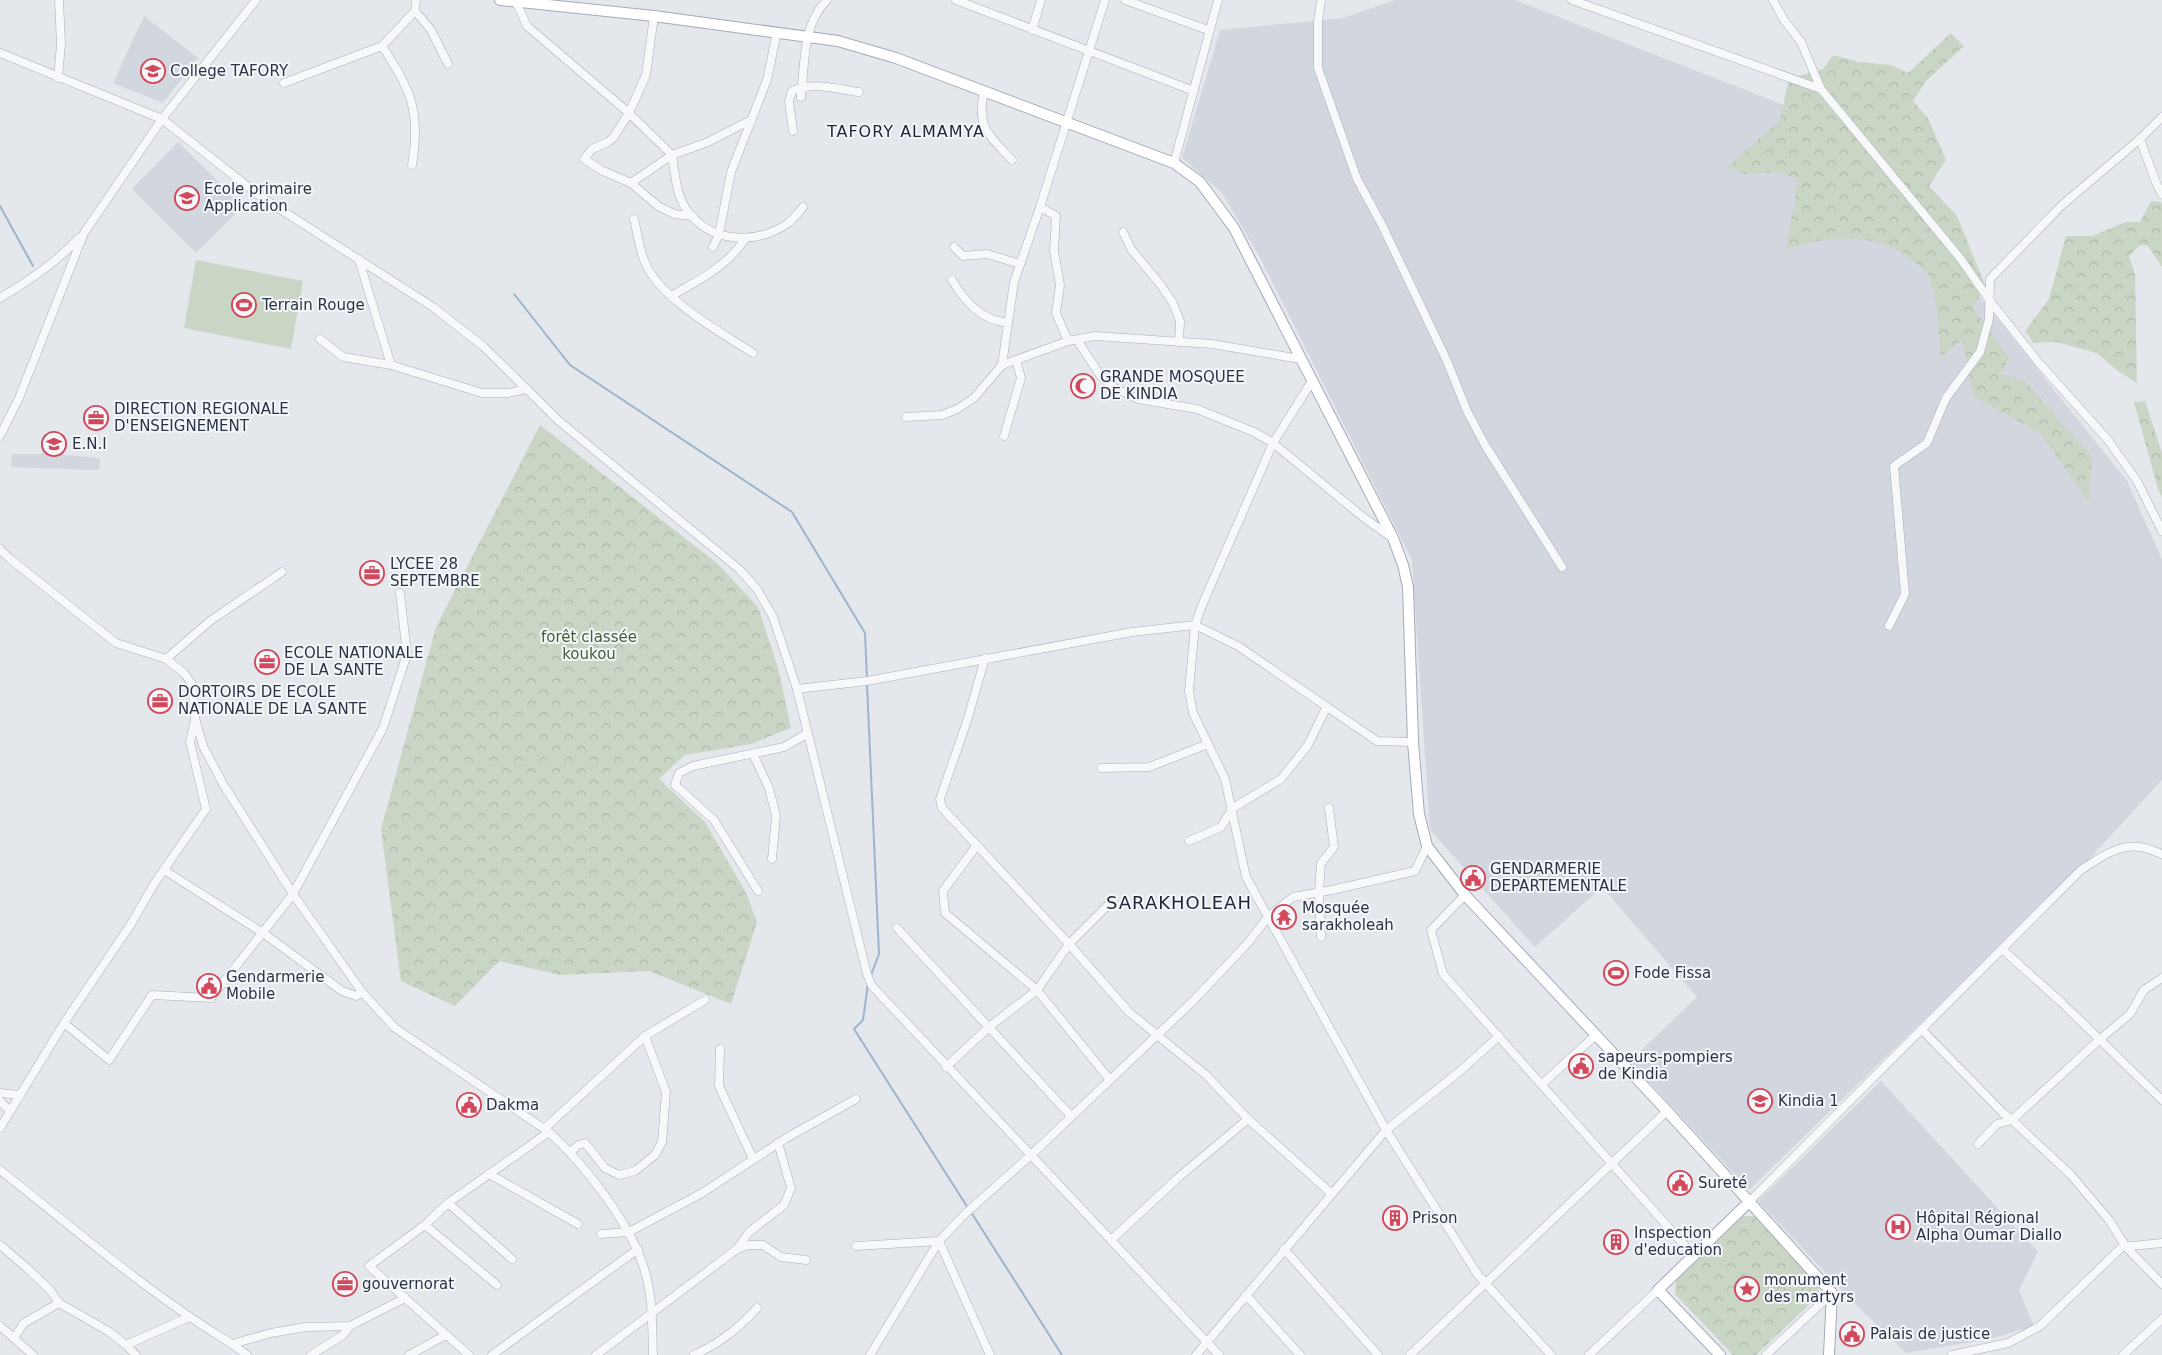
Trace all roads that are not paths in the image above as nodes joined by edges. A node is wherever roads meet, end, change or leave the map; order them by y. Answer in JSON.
{"nodes":[{"id":1,"x":59,"y":0,"type":"edge"},
{"id":2,"x":256,"y":0,"type":"edge"},
{"id":3,"x":416,"y":0,"type":"edge"},
{"id":4,"x":501,"y":0,"type":"edge"},
{"id":5,"x":826,"y":0,"type":"edge"},
{"id":6,"x":956,"y":0,"type":"edge"},
{"id":7,"x":1040,"y":0,"type":"edge"},
{"id":8,"x":1105,"y":0,"type":"edge"},
{"id":9,"x":1125,"y":0,"type":"edge"},
{"id":10,"x":1218,"y":0,"type":"edge"},
{"id":11,"x":1322,"y":0,"type":"edge"},
{"id":12,"x":1572,"y":0,"type":"edge"},
{"id":13,"x":1596,"y":0,"type":"edge"},
{"id":14,"x":1773,"y":0,"type":"edge"},
{"id":15,"x":516,"y":2,"type":"junction"},
{"id":16,"x":1587,"y":5,"type":"junction"},
{"id":17,"x":415,"y":12,"type":"junction"},
{"id":18,"x":654,"y":16,"type":"junction"},
{"id":19,"x":1032,"y":30,"type":"junction"},
{"id":20,"x":1208,"y":30,"type":"junction"},
{"id":21,"x":777,"y":32,"type":"junction"},
{"id":22,"x":808,"y":36,"type":"junction"},
{"id":23,"x":382,"y":46,"type":"junction"},
{"id":24,"x":1088,"y":52,"type":"junction"},
{"id":25,"x":0,"y":53,"type":"edge"},
{"id":26,"x":448,"y":64,"type":"dead end"},
{"id":27,"x":58,"y":78,"type":"junction"},
{"id":28,"x":284,"y":83,"type":"dead end"},
{"id":29,"x":802,"y":86,"type":"junction"},
{"id":30,"x":1821,"y":89,"type":"junction"},
{"id":31,"x":984,"y":91,"type":"junction"},
{"id":32,"x":1194,"y":91,"type":"junction"},
{"id":33,"x":859,"y":92,"type":"dead end"},
{"id":34,"x":801,"y":96,"type":"dead end"},
{"id":35,"x":629,"y":113,"type":"junction"},
{"id":36,"x":2162,"y":117,"type":"edge"},
{"id":37,"x":162,"y":119,"type":"junction"},
{"id":38,"x":752,"y":120,"type":"junction"},
{"id":39,"x":1067,"y":122,"type":"junction"},
{"id":40,"x":793,"y":131,"type":"dead end"},
{"id":41,"x":2140,"y":139,"type":"junction"},
{"id":42,"x":672,"y":155,"type":"junction"},
{"id":43,"x":1012,"y":160,"type":"dead end"},
{"id":44,"x":1174,"y":163,"type":"junction"},
{"id":45,"x":412,"y":165,"type":"dead end"},
{"id":46,"x":631,"y":183,"type":"junction"},
{"id":47,"x":2162,"y":194,"type":"edge"},
{"id":48,"x":803,"y":207,"type":"dead end"},
{"id":49,"x":1040,"y":207,"type":"junction"},
{"id":50,"x":692,"y":216,"type":"junction"},
{"id":51,"x":634,"y":218,"type":"dead end"},
{"id":52,"x":1123,"y":232,"type":"dead end"},
{"id":53,"x":84,"y":233,"type":"junction"},
{"id":54,"x":719,"y":234,"type":"junction"},
{"id":55,"x":746,"y":238,"type":"junction"},
{"id":56,"x":713,"y":247,"type":"dead end"},
{"id":57,"x":954,"y":247,"type":"dead end"},
{"id":58,"x":358,"y":260,"type":"junction"},
{"id":59,"x":1020,"y":264,"type":"junction"},
{"id":60,"x":952,"y":280,"type":"dead end"},
{"id":61,"x":671,"y":296,"type":"junction"},
{"id":62,"x":0,"y":298,"type":"edge"},
{"id":63,"x":1990,"y":301,"type":"junction"},
{"id":64,"x":1008,"y":323,"type":"junction"},
{"id":65,"x":320,"y":339,"type":"dead end"},
{"id":66,"x":1076,"y":340,"type":"junction"},
{"id":67,"x":1068,"y":341,"type":"junction"},
{"id":68,"x":1179,"y":342,"type":"junction"},
{"id":69,"x":753,"y":353,"type":"dead end"},
{"id":70,"x":1300,"y":359,"type":"junction"},
{"id":71,"x":1016,"y":360,"type":"junction"},
{"id":72,"x":391,"y":366,"type":"junction"},
{"id":73,"x":1002,"y":366,"type":"junction"},
{"id":74,"x":1312,"y":381,"type":"junction"},
{"id":75,"x":526,"y":388,"type":"junction"},
{"id":76,"x":906,"y":417,"type":"dead end"},
{"id":77,"x":0,"y":436,"type":"edge"},
{"id":78,"x":1004,"y":436,"type":"dead end"},
{"id":79,"x":1273,"y":443,"type":"junction"},
{"id":80,"x":2162,"y":531,"type":"edge"},
{"id":81,"x":1393,"y":538,"type":"junction"},
{"id":82,"x":0,"y":549,"type":"edge"},
{"id":83,"x":1562,"y":567,"type":"dead end"},
{"id":84,"x":282,"y":572,"type":"dead end"},
{"id":85,"x":400,"y":593,"type":"dead end"},
{"id":86,"x":1195,"y":625,"type":"junction"},
{"id":87,"x":1889,"y":626,"type":"dead end"},
{"id":88,"x":985,"y":658,"type":"junction"},
{"id":89,"x":166,"y":659,"type":"junction"},
{"id":90,"x":797,"y":690,"type":"junction"},
{"id":91,"x":1326,"y":708,"type":"junction"},
{"id":92,"x":195,"y":718,"type":"junction"},
{"id":93,"x":808,"y":734,"type":"junction"},
{"id":94,"x":1413,"y":742,"type":"junction"},
{"id":95,"x":1208,"y":744,"type":"junction"},
{"id":96,"x":753,"y":754,"type":"junction"},
{"id":97,"x":1101,"y":768,"type":"dead end"},
{"id":98,"x":1233,"y":808,"type":"junction"},
{"id":99,"x":1329,"y":808,"type":"dead end"},
{"id":100,"x":1189,"y":841,"type":"dead end"},
{"id":101,"x":977,"y":845,"type":"junction"},
{"id":102,"x":1427,"y":846,"type":"junction"},
{"id":103,"x":2162,"y":854,"type":"edge"},
{"id":104,"x":772,"y":859,"type":"dead end"},
{"id":105,"x":164,"y":870,"type":"junction"},
{"id":106,"x":758,"y":891,"type":"dead end"},
{"id":107,"x":1319,"y":892,"type":"junction"},
{"id":108,"x":293,"y":894,"type":"junction"},
{"id":109,"x":1465,"y":895,"type":"junction"},
{"id":110,"x":1113,"y":900,"type":"dead end"},
{"id":111,"x":1268,"y":917,"type":"junction"},
{"id":112,"x":897,"y":928,"type":"dead end"},
{"id":113,"x":263,"y":933,"type":"junction"},
{"id":114,"x":1321,"y":937,"type":"dead end"},
{"id":115,"x":1069,"y":944,"type":"junction"},
{"id":116,"x":2003,"y":950,"type":"junction"},
{"id":117,"x":2162,"y":978,"type":"edge"},
{"id":118,"x":1037,"y":990,"type":"junction"},
{"id":119,"x":362,"y":992,"type":"junction"},
{"id":120,"x":705,"y":1000,"type":"dead end"},
{"id":121,"x":64,"y":1023,"type":"junction"},
{"id":122,"x":989,"y":1027,"type":"junction"},
{"id":123,"x":1922,"y":1030,"type":"junction"},
{"id":124,"x":1157,"y":1035,"type":"junction"},
{"id":125,"x":1596,"y":1035,"type":"junction"},
{"id":126,"x":645,"y":1036,"type":"junction"},
{"id":127,"x":1499,"y":1036,"type":"junction"},
{"id":128,"x":2098,"y":1040,"type":"junction"},
{"id":129,"x":720,"y":1049,"type":"dead end"},
{"id":130,"x":946,"y":1067,"type":"junction"},
{"id":131,"x":1110,"y":1080,"type":"junction"},
{"id":132,"x":1542,"y":1084,"type":"junction"},
{"id":133,"x":0,"y":1093,"type":"edge"},
{"id":134,"x":20,"y":1095,"type":"junction"},
{"id":135,"x":856,"y":1099,"type":"dead end"},
{"id":136,"x":2162,"y":1100,"type":"edge"},
{"id":137,"x":0,"y":1101,"type":"edge"},
{"id":138,"x":10,"y":1111,"type":"junction"},
{"id":139,"x":1667,"y":1111,"type":"junction"},
{"id":140,"x":1071,"y":1116,"type":"junction"},
{"id":141,"x":1248,"y":1119,"type":"junction"},
{"id":142,"x":2012,"y":1120,"type":"junction"},
{"id":143,"x":0,"y":1128,"type":"edge"},
{"id":144,"x":546,"y":1130,"type":"junction"},
{"id":145,"x":1386,"y":1130,"type":"junction"},
{"id":146,"x":778,"y":1143,"type":"junction"},
{"id":147,"x":1978,"y":1144,"type":"dead end"},
{"id":148,"x":571,"y":1152,"type":"junction"},
{"id":149,"x":1030,"y":1156,"type":"junction"},
{"id":150,"x":753,"y":1159,"type":"junction"},
{"id":151,"x":1610,"y":1164,"type":"junction"},
{"id":152,"x":0,"y":1170,"type":"edge"},
{"id":153,"x":490,"y":1174,"type":"junction"},
{"id":154,"x":1332,"y":1194,"type":"junction"},
{"id":155,"x":1749,"y":1202,"type":"junction"},
{"id":156,"x":448,"y":1203,"type":"junction"},
{"id":157,"x":424,"y":1224,"type":"junction"},
{"id":158,"x":578,"y":1224,"type":"dead end"},
{"id":159,"x":630,"y":1232,"type":"junction"},
{"id":160,"x":601,"y":1234,"type":"dead end"},
{"id":161,"x":1110,"y":1240,"type":"junction"},
{"id":162,"x":939,"y":1241,"type":"junction"},
{"id":163,"x":2162,"y":1243,"type":"edge"},
{"id":164,"x":0,"y":1245,"type":"edge"},
{"id":165,"x":856,"y":1246,"type":"dead end"},
{"id":166,"x":2126,"y":1247,"type":"junction"},
{"id":167,"x":638,"y":1249,"type":"junction"},
{"id":168,"x":737,"y":1249,"type":"junction"},
{"id":169,"x":1284,"y":1249,"type":"junction"},
{"id":170,"x":1694,"y":1256,"type":"junction"},
{"id":171,"x":512,"y":1259,"type":"dead end"},
{"id":172,"x":806,"y":1260,"type":"dead end"},
{"id":173,"x":1485,"y":1284,"type":"junction"},
{"id":174,"x":2162,"y":1284,"type":"edge"},
{"id":175,"x":498,"y":1285,"type":"dead end"},
{"id":176,"x":1658,"y":1290,"type":"junction"},
{"id":177,"x":1832,"y":1293,"type":"junction"},
{"id":178,"x":1246,"y":1295,"type":"junction"},
{"id":179,"x":404,"y":1298,"type":"junction"},
{"id":180,"x":59,"y":1302,"type":"junction"},
{"id":181,"x":757,"y":1308,"type":"dead end"},
{"id":182,"x":652,"y":1315,"type":"junction"},
{"id":183,"x":188,"y":1318,"type":"junction"},
{"id":184,"x":2162,"y":1320,"type":"edge"},
{"id":185,"x":350,"y":1326,"type":"junction"},
{"id":186,"x":1,"y":1329,"type":"edge"},
{"id":187,"x":446,"y":1335,"type":"junction"},
{"id":188,"x":14,"y":1338,"type":"junction"},
{"id":189,"x":1207,"y":1342,"type":"junction"},
{"id":190,"x":232,"y":1344,"type":"junction"},
{"id":191,"x":126,"y":1346,"type":"junction"},
{"id":192,"x":32,"y":1355,"type":"edge"},
{"id":193,"x":136,"y":1355,"type":"edge"},
{"id":194,"x":247,"y":1355,"type":"edge"},
{"id":195,"x":311,"y":1355,"type":"edge"},
{"id":196,"x":409,"y":1355,"type":"edge"},
{"id":197,"x":469,"y":1355,"type":"edge"},
{"id":198,"x":492,"y":1355,"type":"edge"},
{"id":199,"x":596,"y":1355,"type":"edge"},
{"id":200,"x":654,"y":1355,"type":"edge"},
{"id":201,"x":694,"y":1355,"type":"edge"},
{"id":202,"x":870,"y":1355,"type":"edge"},
{"id":203,"x":990,"y":1355,"type":"edge"},
{"id":204,"x":1196,"y":1355,"type":"edge"},
{"id":205,"x":1219,"y":1355,"type":"edge"},
{"id":206,"x":1300,"y":1355,"type":"edge"},
{"id":207,"x":1378,"y":1355,"type":"edge"},
{"id":208,"x":1410,"y":1355,"type":"edge"},
{"id":209,"x":1551,"y":1355,"type":"edge"},
{"id":210,"x":1589,"y":1355,"type":"edge"},
{"id":211,"x":1720,"y":1355,"type":"edge"},
{"id":212,"x":1766,"y":1355,"type":"edge"},
{"id":213,"x":1829,"y":1355,"type":"edge"},
{"id":214,"x":1952,"y":1355,"type":"edge"},
{"id":215,"x":2123,"y":1355,"type":"edge"}],
"edges":[{"from":1,"to":27,"type":"street"},
{"from":2,"to":37,"type":"street"},
{"from":3,"to":17,"type":"street"},
{"from":4,"to":15,"type":"main road"},
{"from":5,"to":22,"type":"street"},
{"from":6,"to":19,"type":"street"},
{"from":7,"to":19,"type":"street"},
{"from":8,"to":24,"type":"street"},
{"from":9,"to":20,"type":"street"},
{"from":10,"to":20,"type":"street"},
{"from":11,"to":83,"type":"street"},
{"from":12,"to":16,"type":"street"},
{"from":13,"to":16,"type":"street"},
{"from":14,"to":30,"type":"street"},
{"from":15,"to":18,"type":"main road"},
{"from":15,"to":35,"type":"street"},
{"from":16,"to":30,"type":"street"},
{"from":17,"to":23,"type":"street"},
{"from":17,"to":26,"type":"street"},
{"from":18,"to":21,"type":"main road"},
{"from":18,"to":35,"type":"street"},
{"from":19,"to":24,"type":"street"},
{"from":20,"to":32,"type":"street"},
{"from":21,"to":22,"type":"main road"},
{"from":21,"to":38,"type":"street"},
{"from":22,"to":29,"type":"street"},
{"from":22,"to":31,"type":"main road"},
{"from":23,"to":28,"type":"street"},
{"from":23,"to":45,"type":"street"},
{"from":24,"to":32,"type":"street"},
{"from":24,"to":39,"type":"street"},
{"from":25,"to":27,"type":"street"},
{"from":27,"to":37,"type":"street"},
{"from":29,"to":33,"type":"street"},
{"from":29,"to":34,"type":"street"},
{"from":29,"to":40,"type":"street"},
{"from":30,"to":63,"type":"street"},
{"from":31,"to":39,"type":"main road"},
{"from":31,"to":43,"type":"street"},
{"from":32,"to":44,"type":"street"},
{"from":35,"to":42,"type":"street"},
{"from":35,"to":46,"type":"street"},
{"from":36,"to":41,"type":"street"},
{"from":37,"to":53,"type":"street"},
{"from":37,"to":58,"type":"street"},
{"from":38,"to":42,"type":"street"},
{"from":38,"to":54,"type":"street"},
{"from":39,"to":44,"type":"main road"},
{"from":39,"to":49,"type":"street"},
{"from":41,"to":47,"type":"street"},
{"from":41,"to":63,"type":"street"},
{"from":42,"to":46,"type":"street"},
{"from":42,"to":50,"type":"street"},
{"from":44,"to":70,"type":"main road"},
{"from":46,"to":50,"type":"street"},
{"from":48,"to":55,"type":"street"},
{"from":49,"to":59,"type":"street"},
{"from":49,"to":67,"type":"street"},
{"from":50,"to":54,"type":"street"},
{"from":51,"to":61,"type":"street"},
{"from":52,"to":68,"type":"street"},
{"from":53,"to":62,"type":"street"},
{"from":53,"to":77,"type":"street"},
{"from":54,"to":55,"type":"street"},
{"from":54,"to":56,"type":"street"},
{"from":55,"to":61,"type":"street"},
{"from":57,"to":59,"type":"street"},
{"from":58,"to":72,"type":"street"},
{"from":58,"to":75,"type":"street"},
{"from":59,"to":64,"type":"street"},
{"from":60,"to":64,"type":"street"},
{"from":61,"to":69,"type":"street"},
{"from":63,"to":80,"type":"street"},
{"from":63,"to":87,"type":"street"},
{"from":64,"to":73,"type":"street"},
{"from":65,"to":72,"type":"street"},
{"from":66,"to":67,"type":"street"},
{"from":66,"to":68,"type":"street"},
{"from":66,"to":79,"type":"street"},
{"from":67,"to":71,"type":"street"},
{"from":68,"to":70,"type":"street"},
{"from":70,"to":74,"type":"main road"},
{"from":71,"to":73,"type":"street"},
{"from":71,"to":78,"type":"street"},
{"from":72,"to":75,"type":"street"},
{"from":73,"to":76,"type":"street"},
{"from":74,"to":79,"type":"street"},
{"from":74,"to":81,"type":"main road"},
{"from":75,"to":90,"type":"street"},
{"from":79,"to":81,"type":"street"},
{"from":79,"to":86,"type":"street"},
{"from":81,"to":94,"type":"main road"},
{"from":82,"to":89,"type":"street"},
{"from":84,"to":89,"type":"street"},
{"from":85,"to":108,"type":"street"},
{"from":86,"to":88,"type":"street"},
{"from":86,"to":91,"type":"street"},
{"from":86,"to":95,"type":"street"},
{"from":88,"to":90,"type":"street"},
{"from":88,"to":101,"type":"street"},
{"from":89,"to":92,"type":"street"},
{"from":90,"to":93,"type":"street"},
{"from":91,"to":94,"type":"street"},
{"from":91,"to":98,"type":"street"},
{"from":92,"to":105,"type":"street"},
{"from":92,"to":108,"type":"street"},
{"from":93,"to":96,"type":"street"},
{"from":93,"to":130,"type":"street"},
{"from":94,"to":102,"type":"main road"},
{"from":95,"to":97,"type":"street"},
{"from":95,"to":98,"type":"street"},
{"from":96,"to":104,"type":"street"},
{"from":96,"to":106,"type":"street"},
{"from":98,"to":100,"type":"street"},
{"from":98,"to":111,"type":"street"},
{"from":99,"to":107,"type":"street"},
{"from":101,"to":115,"type":"street"},
{"from":101,"to":118,"type":"street"},
{"from":102,"to":107,"type":"street"},
{"from":102,"to":109,"type":"main road"},
{"from":103,"to":116,"type":"street"},
{"from":105,"to":113,"type":"street"},
{"from":105,"to":121,"type":"street"},
{"from":107,"to":111,"type":"street"},
{"from":107,"to":114,"type":"street"},
{"from":108,"to":113,"type":"street"},
{"from":108,"to":119,"type":"street"},
{"from":109,"to":125,"type":"main road"},
{"from":109,"to":127,"type":"street"},
{"from":110,"to":115,"type":"street"},
{"from":111,"to":124,"type":"street"},
{"from":111,"to":145,"type":"street"},
{"from":112,"to":122,"type":"street"},
{"from":113,"to":119,"type":"street"},
{"from":113,"to":121,"type":"street"},
{"from":115,"to":118,"type":"street"},
{"from":115,"to":124,"type":"street"},
{"from":116,"to":123,"type":"street"},
{"from":116,"to":128,"type":"street"},
{"from":117,"to":128,"type":"street"},
{"from":118,"to":122,"type":"street"},
{"from":118,"to":131,"type":"street"},
{"from":119,"to":144,"type":"street"},
{"from":120,"to":126,"type":"street"},
{"from":121,"to":134,"type":"street"},
{"from":122,"to":130,"type":"street"},
{"from":122,"to":140,"type":"street"},
{"from":123,"to":142,"type":"street"},
{"from":123,"to":155,"type":"street"},
{"from":124,"to":131,"type":"street"},
{"from":124,"to":141,"type":"street"},
{"from":125,"to":132,"type":"street"},
{"from":125,"to":139,"type":"main road"},
{"from":126,"to":144,"type":"street"},
{"from":126,"to":148,"type":"street"},
{"from":127,"to":132,"type":"street"},
{"from":127,"to":145,"type":"street"},
{"from":128,"to":136,"type":"street"},
{"from":128,"to":142,"type":"street"},
{"from":129,"to":150,"type":"street"},
{"from":130,"to":149,"type":"street"},
{"from":131,"to":140,"type":"street"},
{"from":132,"to":151,"type":"street"},
{"from":133,"to":134,"type":"street"},
{"from":134,"to":138,"type":"street"},
{"from":135,"to":146,"type":"street"},
{"from":137,"to":138,"type":"street"},
{"from":138,"to":143,"type":"street"},
{"from":139,"to":151,"type":"street"},
{"from":139,"to":155,"type":"main road"},
{"from":140,"to":149,"type":"street"},
{"from":141,"to":154,"type":"street"},
{"from":141,"to":161,"type":"street"},
{"from":142,"to":147,"type":"street"},
{"from":142,"to":166,"type":"street"},
{"from":144,"to":148,"type":"street"},
{"from":144,"to":153,"type":"street"},
{"from":145,"to":154,"type":"street"},
{"from":145,"to":173,"type":"street"},
{"from":146,"to":150,"type":"street"},
{"from":146,"to":168,"type":"street"},
{"from":148,"to":159,"type":"street"},
{"from":149,"to":161,"type":"street"},
{"from":149,"to":162,"type":"street"},
{"from":150,"to":159,"type":"street"},
{"from":151,"to":170,"type":"street"},
{"from":151,"to":173,"type":"street"},
{"from":152,"to":183,"type":"street"},
{"from":153,"to":156,"type":"street"},
{"from":153,"to":158,"type":"street"},
{"from":154,"to":169,"type":"street"},
{"from":155,"to":170,"type":"main road"},
{"from":155,"to":177,"type":"main road"},
{"from":156,"to":157,"type":"street"},
{"from":156,"to":171,"type":"street"},
{"from":157,"to":175,"type":"street"},
{"from":157,"to":179,"type":"street"},
{"from":159,"to":160,"type":"street"},
{"from":159,"to":167,"type":"street"},
{"from":161,"to":189,"type":"street"},
{"from":162,"to":165,"type":"street"},
{"from":162,"to":202,"type":"street"},
{"from":162,"to":203,"type":"street"},
{"from":163,"to":166,"type":"street"},
{"from":164,"to":180,"type":"street"},
{"from":166,"to":174,"type":"street"},
{"from":166,"to":214,"type":"street"},
{"from":167,"to":182,"type":"street"},
{"from":167,"to":198,"type":"street"},
{"from":168,"to":172,"type":"street"},
{"from":168,"to":182,"type":"street"},
{"from":169,"to":178,"type":"street"},
{"from":169,"to":207,"type":"street"},
{"from":170,"to":176,"type":"main road"},
{"from":173,"to":208,"type":"street"},
{"from":173,"to":209,"type":"street"},
{"from":176,"to":210,"type":"street"},
{"from":176,"to":211,"type":"main road"},
{"from":177,"to":212,"type":"street"},
{"from":177,"to":213,"type":"main road"},
{"from":178,"to":189,"type":"street"},
{"from":178,"to":206,"type":"street"},
{"from":179,"to":185,"type":"street"},
{"from":179,"to":187,"type":"street"},
{"from":180,"to":188,"type":"street"},
{"from":180,"to":191,"type":"street"},
{"from":181,"to":201,"type":"street"},
{"from":182,"to":199,"type":"street"},
{"from":182,"to":200,"type":"street"},
{"from":183,"to":190,"type":"street"},
{"from":183,"to":191,"type":"street"},
{"from":184,"to":215,"type":"street"},
{"from":185,"to":190,"type":"street"},
{"from":185,"to":195,"type":"street"},
{"from":186,"to":188,"type":"street"},
{"from":187,"to":196,"type":"street"},
{"from":187,"to":197,"type":"street"},
{"from":188,"to":192,"type":"street"},
{"from":189,"to":204,"type":"street"},
{"from":189,"to":205,"type":"street"},
{"from":190,"to":194,"type":"street"},
{"from":191,"to":193,"type":"street"}]}
